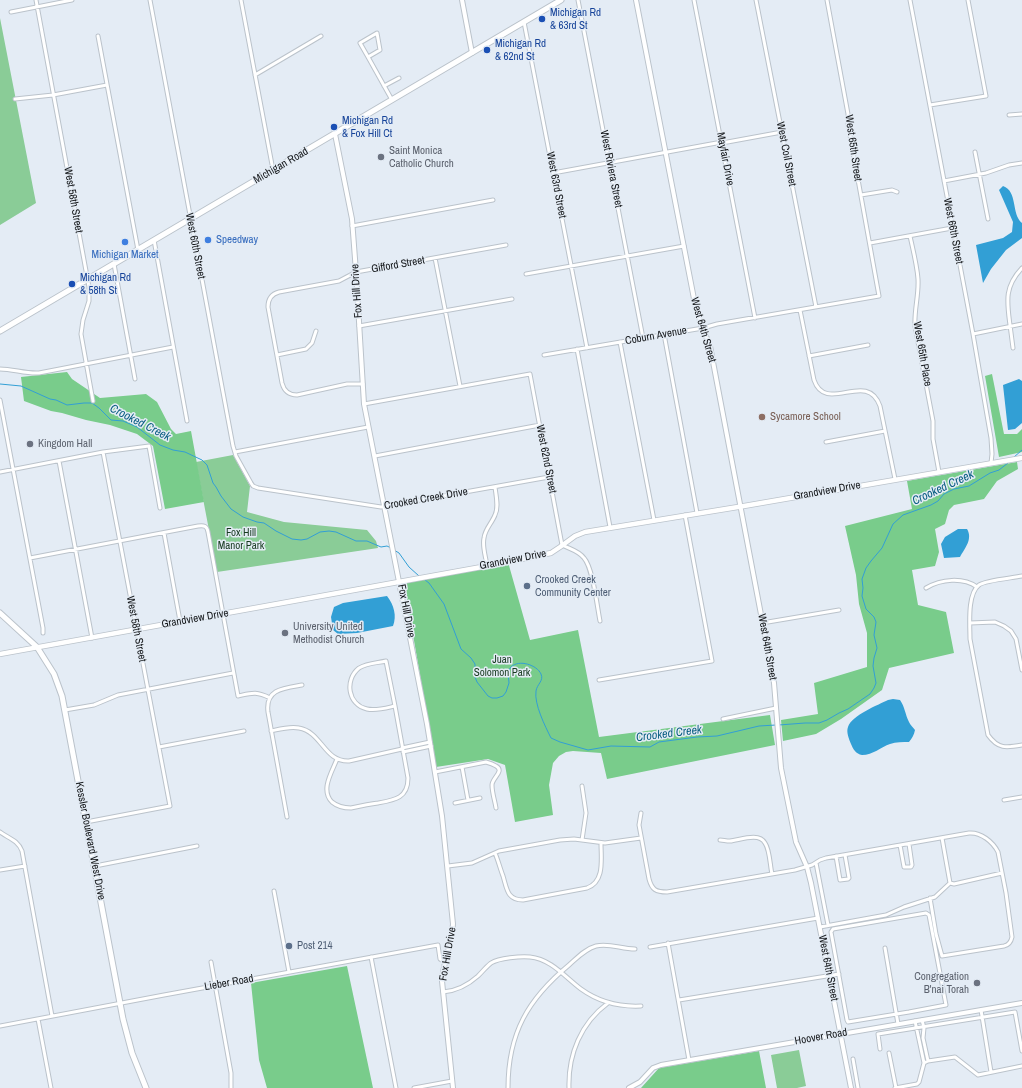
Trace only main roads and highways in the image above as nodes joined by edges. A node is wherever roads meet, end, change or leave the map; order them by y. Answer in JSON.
{"nodes":[{"id":1,"x":561,"y":0,"type":"edge"},
{"id":2,"x":0,"y":331,"type":"edge"},
{"id":3,"x":1022,"y":458,"type":"edge"},
{"id":4,"x":0,"y":613,"type":"edge"},
{"id":5,"x":38,"y":647,"type":"junction"},
{"id":6,"x":0,"y":654,"type":"edge"},
{"id":7,"x":146,"y":1088,"type":"edge"}],
"edges":[{"from":1,"to":2,"type":"main road","name":"Michigan Road"},
{"from":3,"to":5,"type":"main road","name":"Grandview Drive"},
{"from":4,"to":5,"type":"main road","name":"Kessler Boulevard West Drive"},
{"from":5,"to":6,"type":"main road","name":"Grandview Drive"},
{"from":5,"to":7,"type":"main road","name":"Kessler Boulevard West Drive"}]}
